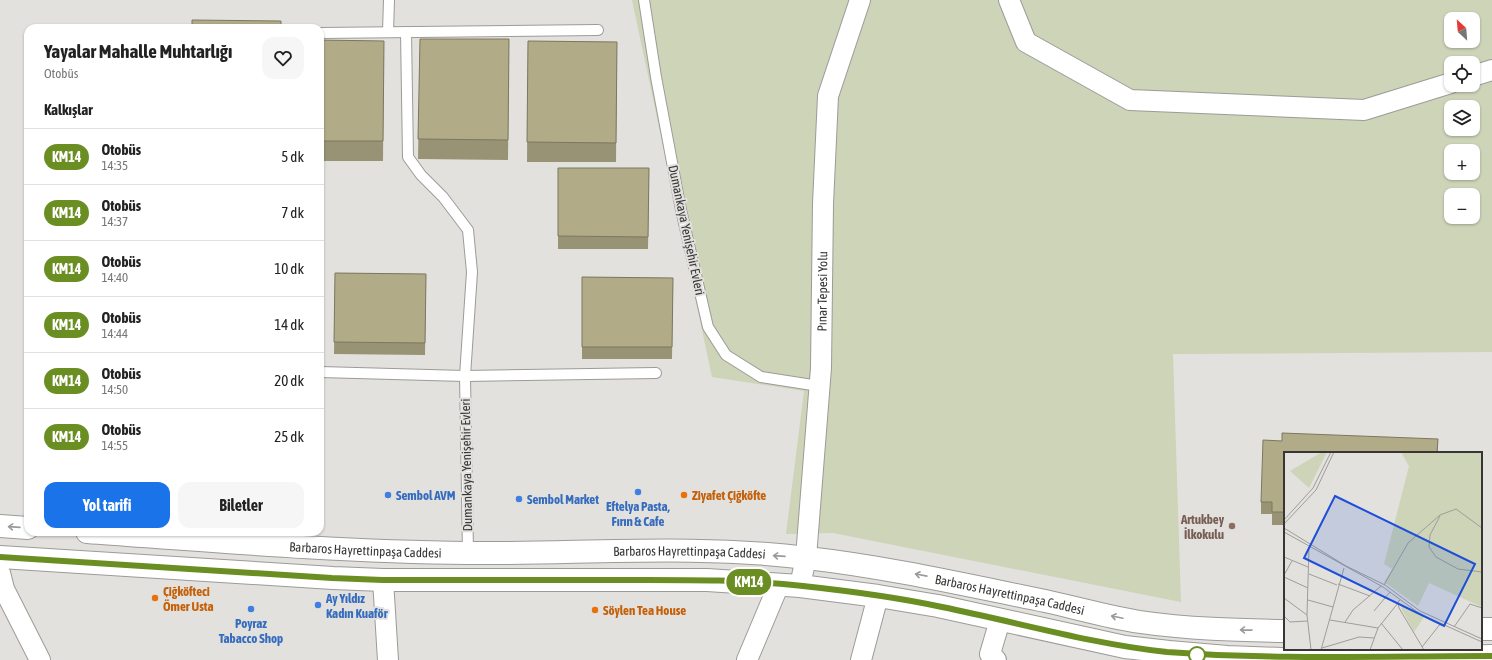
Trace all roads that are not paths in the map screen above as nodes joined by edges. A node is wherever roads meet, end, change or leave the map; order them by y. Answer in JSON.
{"nodes":[{"id":1,"x":389,"y":0,"type":"edge"},
{"id":2,"x":644,"y":0,"type":"edge"},
{"id":3,"x":860,"y":0,"type":"edge"},
{"id":4,"x":1009,"y":0,"type":"edge"},
{"id":5,"x":598,"y":30,"type":"dead end"},
{"id":6,"x":324,"y":32,"type":"edge"},
{"id":7,"x":388,"y":32,"type":"junction"},
{"id":8,"x":406,"y":32,"type":"junction"},
{"id":9,"x":1492,"y":70,"type":"edge"},
{"id":10,"x":1480,"y":74,"type":"edge"},
{"id":11,"x":1444,"y":85,"type":"edge"},
{"id":12,"x":324,"y":372,"type":"edge"},
{"id":13,"x":656,"y":373,"type":"dead end"},
{"id":14,"x":465,"y":376,"type":"junction"},
{"id":15,"x":819,"y":386,"type":"junction"},
{"id":16,"x":0,"y":526,"type":"edge"},
{"id":17,"x":24,"y":528,"type":"edge"},
{"id":18,"x":147,"y":536,"type":"edge"},
{"id":19,"x":468,"y":553,"type":"junction"},
{"id":20,"x":0,"y":557,"type":"edge"},
{"id":21,"x":806,"y":557,"type":"junction"},
{"id":22,"x":0,"y":573,"type":"edge"},
{"id":23,"x":383,"y":580,"type":"junction"},
{"id":24,"x":790,"y":585,"type":"junction"},
{"id":25,"x":878,"y":596,"type":"junction"},
{"id":26,"x":1000,"y":620,"type":"junction"},
{"id":27,"x":1284,"y":631,"type":"edge"},
{"id":28,"x":1449,"y":655,"type":"edge"},
{"id":29,"x":1492,"y":656,"type":"edge"},
{"id":30,"x":991,"y":658,"type":"edge"},
{"id":31,"x":40,"y":660,"type":"edge"},
{"id":32,"x":388,"y":660,"type":"edge"},
{"id":33,"x":747,"y":660,"type":"edge"},
{"id":34,"x":861,"y":660,"type":"edge"}],
"edges":[{"from":1,"to":7,"type":"lane"},
{"from":2,"to":15,"type":"lane","name":"Dumankaya Yenişehir Evleri"},
{"from":3,"to":15,"type":"street","name":"Pınar Tepesi Yolu"},
{"from":4,"to":11,"type":"street"},
{"from":5,"to":8,"type":"lane"},
{"from":6,"to":7,"type":"lane"},
{"from":7,"to":8,"type":"lane"},
{"from":8,"to":14,"type":"lane","name":"Dumankaya Yenişehir Evleri"},
{"from":9,"to":10,"type":"street"},
{"from":12,"to":14,"type":"lane"},
{"from":13,"to":14,"type":"lane"},
{"from":14,"to":19,"type":"lane","name":"Dumankaya Yenişehir Evleri"},
{"from":15,"to":21,"type":"street","name":"Pınar Tepesi Yolu"},
{"from":17,"to":16,"type":"street","one_way":true},
{"from":18,"to":19,"type":"street","name":"Barbaros Hayrettinpaşa Caddesi"},
{"from":21,"to":19,"type":"street","name":"Barbaros Hayrettinpaşa Caddesi","one_way":true},
{"from":20,"to":23,"type":"street","name":"Barbaros Hayrettinpaşa Caddesi"},
{"from":21,"to":24,"type":"street","name":"Pınar Tepesi Yolu"},
{"from":27,"to":21,"type":"street","name":"Barbaros Hayrettinpaşa Caddesi","one_way":true},
{"from":22,"to":31,"type":"street"},
{"from":23,"to":24,"type":"street","name":"Barbaros Hayrettinpaşa Caddesi"},
{"from":23,"to":32,"type":"street"},
{"from":24,"to":25,"type":"street","name":"Barbaros Hayrettinpaşa Caddesi"},
{"from":24,"to":33,"type":"street","name":"Pınar Tepesi Yolu"},
{"from":25,"to":26,"type":"street","name":"Barbaros Hayrettinpaşa Caddesi"},
{"from":25,"to":34,"type":"street"},
{"from":26,"to":28,"type":"street","name":"Barbaros Hayrettinpaşa Caddesi"},
{"from":26,"to":30,"type":"street"},
{"from":28,"to":29,"type":"street","name":"Barbaros Hayrettinpaşa Caddesi"}]}
